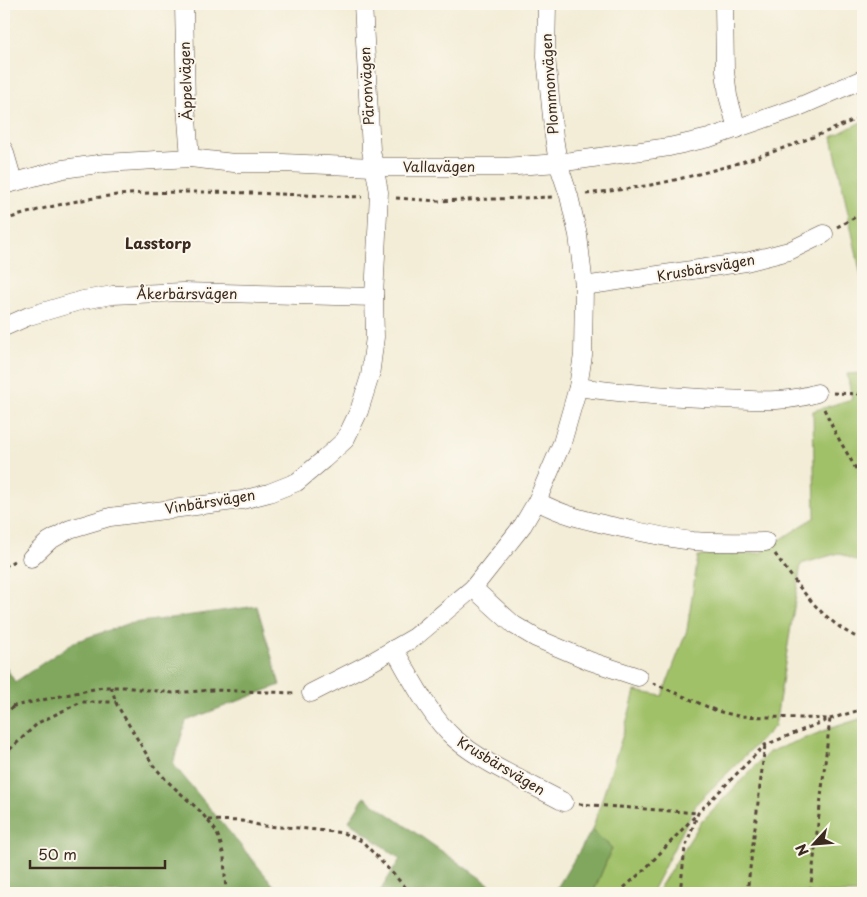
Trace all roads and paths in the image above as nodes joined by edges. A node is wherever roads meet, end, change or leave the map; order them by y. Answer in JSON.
{"nodes":[{"id":1,"x":184,"y":4,"type":"edge"},
{"id":2,"x":363,"y":4,"type":"edge"},
{"id":3,"x":547,"y":4,"type":"edge"},
{"id":4,"x":724,"y":4,"type":"edge"},
{"id":5,"x":863,"y":79,"type":"edge"},
{"id":6,"x":737,"y":129,"type":"junction"},
{"id":7,"x":4,"y":150,"type":"edge"},
{"id":8,"x":190,"y":158,"type":"junction"},
{"id":9,"x":558,"y":163,"type":"junction"},
{"id":10,"x":374,"y":167,"type":"junction"},
{"id":11,"x":9,"y":183,"type":"edge"},
{"id":12,"x":863,"y":213,"type":"edge"},
{"id":13,"x":824,"y":234,"type":"joint"},
{"id":14,"x":584,"y":286,"type":"junction"},
{"id":15,"x":374,"y":297,"type":"junction"},
{"id":16,"x":4,"y":327,"type":"edge"},
{"id":17,"x":578,"y":387,"type":"junction"},
{"id":18,"x":817,"y":393,"type":"junction"},
{"id":19,"x":863,"y":394,"type":"edge"},
{"id":20,"x":863,"y":481,"type":"edge"},
{"id":21,"x":537,"y":501,"type":"junction"},
{"id":22,"x":766,"y":542,"type":"joint"},
{"id":23,"x":31,"y":558,"type":"dead end"},
{"id":24,"x":473,"y":588,"type":"junction"},
{"id":25,"x":863,"y":640,"type":"edge"},
{"id":26,"x":394,"y":649,"type":"junction"},
{"id":27,"x":638,"y":677,"type":"joint"},
{"id":28,"x":111,"y":687,"type":"junction"},
{"id":29,"x":311,"y":693,"type":"joint"},
{"id":30,"x":116,"y":702,"type":"junction"},
{"id":31,"x":4,"y":704,"type":"edge"},
{"id":32,"x":14,"y":706,"type":"junction"},
{"id":33,"x":863,"y":709,"type":"edge"},
{"id":34,"x":4,"y":714,"type":"edge"},
{"id":35,"x":830,"y":719,"type":"junction"},
{"id":36,"x":765,"y":745,"type":"junction"},
{"id":37,"x":4,"y":755,"type":"edge"},
{"id":38,"x":564,"y":802,"type":"joint"},
{"id":39,"x":698,"y":813,"type":"junction"},
{"id":40,"x":208,"y":820,"type":"junction"},
{"id":41,"x":226,"y":893,"type":"edge"},
{"id":42,"x":412,"y":893,"type":"edge"},
{"id":43,"x":618,"y":893,"type":"edge"},
{"id":44,"x":680,"y":893,"type":"edge"},
{"id":45,"x":747,"y":893,"type":"edge"},
{"id":46,"x":810,"y":893,"type":"edge"}],
"edges":[{"from":1,"to":8,"type":"street","name":"Äppelvägen"},
{"from":2,"to":10,"type":"street","name":"Päronvägen"},
{"from":3,"to":9,"type":"street","name":"Plommonvägen"},
{"from":4,"to":6,"type":"street"},
{"from":5,"to":6,"type":"street","name":"Vallavägen"},
{"from":6,"to":9,"type":"street","name":"Vallavägen"},
{"from":7,"to":11,"type":"street"},
{"from":8,"to":10,"type":"street","name":"Vallavägen"},
{"from":8,"to":11,"type":"street","name":"Vallavägen"},
{"from":9,"to":10,"type":"street","name":"Vallavägen"},
{"from":9,"to":14,"type":"street"},
{"from":10,"to":15,"type":"street","name":"Vinbärsvägen"},
{"from":12,"to":13,"type":"path"},
{"from":13,"to":14,"type":"street","name":"Krusbärsvägen"},
{"from":14,"to":17,"type":"street"},
{"from":15,"to":16,"type":"street","name":"Åkerbärsvägen"},
{"from":15,"to":23,"type":"street","name":"Vinbärsvägen"},
{"from":17,"to":18,"type":"street"},
{"from":17,"to":21,"type":"street"},
{"from":18,"to":19,"type":"path"},
{"from":18,"to":20,"type":"path"},
{"from":21,"to":22,"type":"street"},
{"from":21,"to":24,"type":"street"},
{"from":22,"to":25,"type":"path"},
{"from":24,"to":26,"type":"street"},
{"from":24,"to":27,"type":"street"},
{"from":26,"to":29,"type":"street"},
{"from":26,"to":38,"type":"street","name":"Krusbärsvägen"},
{"from":27,"to":35,"type":"path"},
{"from":28,"to":29,"type":"path"},
{"from":28,"to":30,"type":"path"},
{"from":28,"to":32,"type":"path"},
{"from":30,"to":37,"type":"path"},
{"from":30,"to":40,"type":"path"},
{"from":31,"to":32,"type":"path"},
{"from":32,"to":34,"type":"path"},
{"from":33,"to":35,"type":"path"},
{"from":35,"to":36,"type":"path"},
{"from":35,"to":46,"type":"path"},
{"from":36,"to":39,"type":"path"},
{"from":36,"to":45,"type":"path"},
{"from":38,"to":39,"type":"path"},
{"from":39,"to":43,"type":"path"},
{"from":39,"to":44,"type":"path"},
{"from":40,"to":41,"type":"path"},
{"from":40,"to":42,"type":"path"}]}
